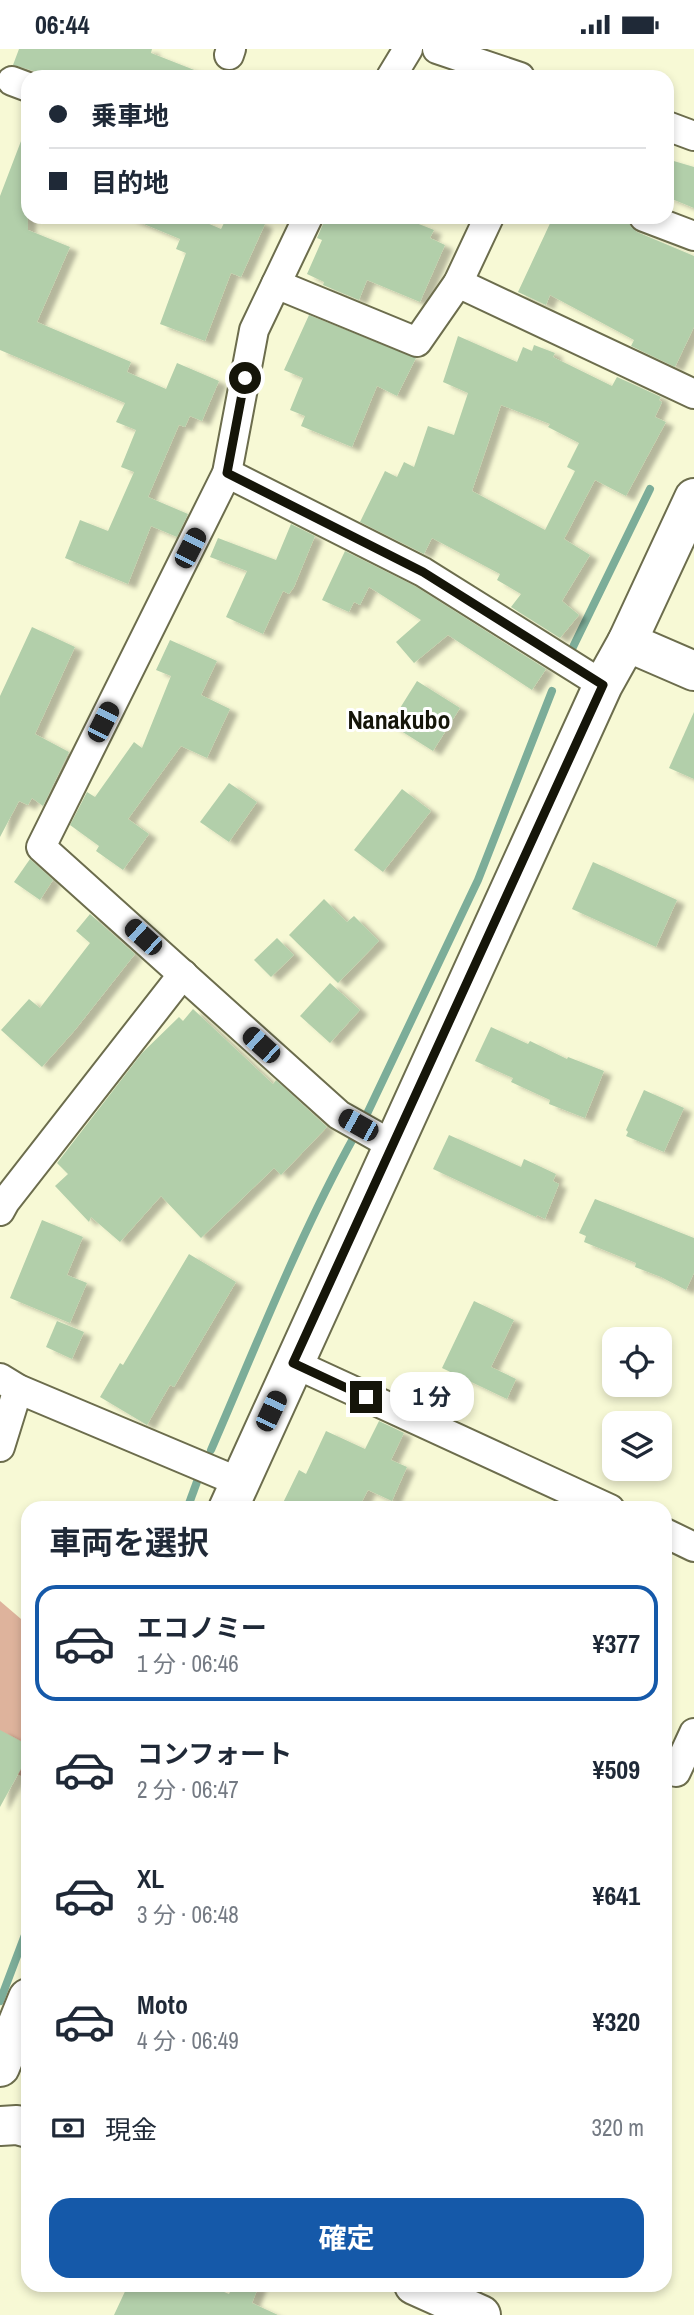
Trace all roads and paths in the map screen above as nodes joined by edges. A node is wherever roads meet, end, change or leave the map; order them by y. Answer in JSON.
{"nodes":[{"id":1,"x":408,"y":49,"type":"edge"},
{"id":2,"x":437,"y":49,"type":"edge"},
{"id":3,"x":395,"y":70,"type":"edge"},
{"id":4,"x":499,"y":70,"type":"edge"},
{"id":5,"x":674,"y":129,"type":"edge"},
{"id":6,"x":694,"y":136,"type":"edge"},
{"id":7,"x":302,"y":224,"type":"edge"},
{"id":8,"x":486,"y":224,"type":"edge"},
{"id":9,"x":662,"y":224,"type":"edge"},
{"id":10,"x":694,"y":236,"type":"edge"},
{"id":11,"x":458,"y":283,"type":"junction"},
{"id":12,"x":276,"y":284,"type":"junction"},
{"id":13,"x":694,"y":394,"type":"edge"},
{"id":14,"x":227,"y":473,"type":"junction"},
{"id":15,"x":694,"y":498,"type":"edge"},
{"id":16,"x":627,"y":642,"type":"junction"},
{"id":17,"x":694,"y":671,"type":"edge"},
{"id":18,"x":603,"y":685,"type":"junction"},
{"id":19,"x":183,"y":974,"type":"junction"},
{"id":20,"x":394,"y":1146,"type":"junction"},
{"id":21,"x":0,"y":1212,"type":"edge"},
{"id":22,"x":293,"y":1363,"type":"junction"},
{"id":23,"x":9,"y":1383,"type":"edge"},
{"id":24,"x":0,"y":1447,"type":"edge"},
{"id":25,"x":233,"y":1495,"type":"edge"},
{"id":26,"x":593,"y":1501,"type":"edge"},
{"id":27,"x":672,"y":1537,"type":"edge"},
{"id":28,"x":694,"y":1547,"type":"edge"},
{"id":29,"x":694,"y":1733,"type":"edge"},
{"id":30,"x":672,"y":1770,"type":"edge"},
{"id":31,"x":21,"y":2015,"type":"edge"},
{"id":32,"x":0,"y":2067,"type":"edge"},
{"id":33,"x":0,"y":2126,"type":"edge"},
{"id":34,"x":21,"y":2126,"type":"edge"},
{"id":35,"x":434,"y":2300,"type":"edge"},
{"id":36,"x":481,"y":2315,"type":"edge"}],
"edges":[{"from":1,"to":3,"type":"street"},
{"from":2,"to":4,"type":"street"},
{"from":5,"to":6,"type":"street"},
{"from":7,"to":12,"type":"street"},
{"from":8,"to":11,"type":"street"},
{"from":9,"to":10,"type":"street"},
{"from":11,"to":12,"type":"street"},
{"from":11,"to":13,"type":"street"},
{"from":12,"to":14,"type":"street"},
{"from":14,"to":18,"type":"street"},
{"from":14,"to":19,"type":"street"},
{"from":15,"to":16,"type":"street"},
{"from":16,"to":17,"type":"street"},
{"from":16,"to":18,"type":"street"},
{"from":18,"to":20,"type":"street"},
{"from":19,"to":20,"type":"street"},
{"from":19,"to":21,"type":"street"},
{"from":20,"to":22,"type":"street"},
{"from":22,"to":25,"type":"street"},
{"from":22,"to":26,"type":"street"},
{"from":23,"to":24,"type":"street"},
{"from":23,"to":25,"type":"street"},
{"from":27,"to":28,"type":"street"},
{"from":29,"to":30,"type":"street"},
{"from":31,"to":32,"type":"street"},
{"from":33,"to":34,"type":"street"},
{"from":35,"to":36,"type":"street"}]}
